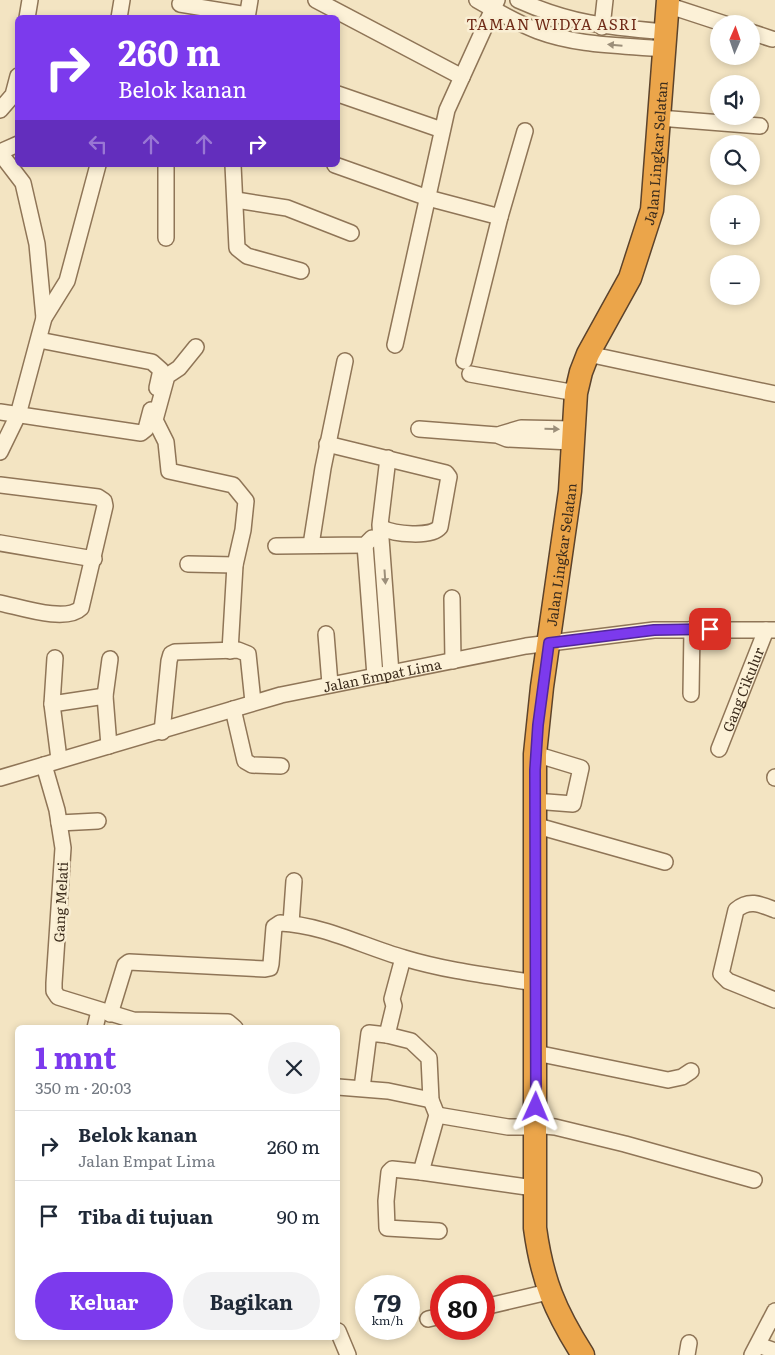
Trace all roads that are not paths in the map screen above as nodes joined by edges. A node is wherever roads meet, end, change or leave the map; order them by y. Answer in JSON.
{"nodes":[{"id":1,"x":30,"y":0,"type":"edge"},
{"id":2,"x":122,"y":0,"type":"edge"},
{"id":3,"x":250,"y":0,"type":"edge"},
{"id":4,"x":316,"y":0,"type":"edge"},
{"id":5,"x":476,"y":0,"type":"edge"},
{"id":6,"x":518,"y":0,"type":"edge"},
{"id":7,"x":605,"y":0,"type":"edge"},
{"id":8,"x":668,"y":3,"type":"edge"},
{"id":9,"x":496,"y":5,"type":"edge"},
{"id":10,"x":179,"y":7,"type":"edge"},
{"id":11,"x":28,"y":15,"type":"edge"},
{"id":12,"x":120,"y":15,"type":"edge"},
{"id":13,"x":239,"y":15,"type":"edge"},
{"id":14,"x":247,"y":15,"type":"edge"},
{"id":15,"x":710,"y":18,"type":"edge"},
{"id":16,"x":602,"y":27,"type":"junction"},
{"id":17,"x":760,"y":35,"type":"edge"},
{"id":18,"x":772,"y":39,"type":"dead end"},
{"id":19,"x":664,"y":41,"type":"junction"},
{"id":20,"x":462,"y":77,"type":"junction"},
{"id":21,"x":15,"y":87,"type":"edge"},
{"id":22,"x":340,"y":95,"type":"edge"},
{"id":23,"x":0,"y":110,"type":"edge"},
{"id":24,"x":659,"y":111,"type":"junction"},
{"id":25,"x":760,"y":126,"type":"dead end"},
{"id":26,"x":442,"y":130,"type":"junction"},
{"id":27,"x":525,"y":131,"type":"dead end"},
{"id":28,"x":15,"y":146,"type":"edge"},
{"id":29,"x":0,"y":153,"type":"edge"},
{"id":30,"x":27,"y":167,"type":"edge"},
{"id":31,"x":97,"y":167,"type":"edge"},
{"id":32,"x":166,"y":167,"type":"edge"},
{"id":33,"x":233,"y":167,"type":"edge"},
{"id":34,"x":340,"y":167,"type":"edge"},
{"id":35,"x":23,"y":184,"type":"junction"},
{"id":36,"x":428,"y":198,"type":"junction"},
{"id":37,"x":236,"y":200,"type":"junction"},
{"id":38,"x":500,"y":217,"type":"junction"},
{"id":39,"x":351,"y":233,"type":"dead end"},
{"id":40,"x":166,"y":238,"type":"dead end"},
{"id":41,"x":301,"y":271,"type":"dead end"},
{"id":42,"x":42,"y":279,"type":"junction"},
{"id":43,"x":67,"y":281,"type":"junction"},
{"id":44,"x":44,"y":318,"type":"junction"},
{"id":45,"x":39,"y":340,"type":"junction"},
{"id":46,"x":196,"y":346,"type":"dead end"},
{"id":47,"x":395,"y":346,"type":"dead end"},
{"id":48,"x":588,"y":354,"type":"junction"},
{"id":49,"x":345,"y":361,"type":"dead end"},
{"id":50,"x":576,"y":393,"type":"junction"},
{"id":51,"x":775,"y":394,"type":"edge"},
{"id":52,"x":0,"y":412,"type":"edge"},
{"id":53,"x":18,"y":416,"type":"junction"},
{"id":54,"x":419,"y":429,"type":"dead end"},
{"id":55,"x":573,"y":436,"type":"junction"},
{"id":56,"x":327,"y":444,"type":"junction"},
{"id":57,"x":0,"y":452,"type":"edge"},
{"id":58,"x":388,"y":458,"type":"junction"},
{"id":59,"x":0,"y":485,"type":"edge"},
{"id":60,"x":382,"y":528,"type":"junction"},
{"id":61,"x":0,"y":543,"type":"edge"},
{"id":62,"x":311,"y":545,"type":"junction"},
{"id":63,"x":366,"y":545,"type":"junction"},
{"id":64,"x":276,"y":546,"type":"dead end"},
{"id":65,"x":94,"y":559,"type":"junction"},
{"id":66,"x":188,"y":564,"type":"dead end"},
{"id":67,"x":235,"y":565,"type":"junction"},
{"id":68,"x":452,"y":598,"type":"dead end"},
{"id":69,"x":0,"y":603,"type":"edge"},
{"id":70,"x":692,"y":628,"type":"junction"},
{"id":71,"x":770,"y":630,"type":"edge"},
{"id":72,"x":326,"y":634,"type":"dead end"},
{"id":73,"x":549,"y":643,"type":"junction"},
{"id":74,"x":230,"y":651,"type":"junction"},
{"id":75,"x":55,"y":658,"type":"dead end"},
{"id":76,"x":110,"y":659,"type":"dead end"},
{"id":77,"x":453,"y":661,"type":"junction"},
{"id":78,"x":391,"y":673,"type":"junction"},
{"id":79,"x":375,"y":676,"type":"junction"},
{"id":80,"x":330,"y":684,"type":"junction"},
{"id":81,"x":691,"y":694,"type":"dead end"},
{"id":82,"x":105,"y":696,"type":"junction"},
{"id":83,"x":253,"y":702,"type":"junction"},
{"id":84,"x":52,"y":704,"type":"junction"},
{"id":85,"x":233,"y":709,"type":"junction"},
{"id":86,"x":162,"y":732,"type":"junction"},
{"id":87,"x":109,"y":746,"type":"junction"},
{"id":88,"x":719,"y":749,"type":"dead end"},
{"id":89,"x":536,"y":754,"type":"junction"},
{"id":90,"x":59,"y":760,"type":"junction"},
{"id":91,"x":44,"y":765,"type":"junction"},
{"id":92,"x":281,"y":766,"type":"dead end"},
{"id":93,"x":0,"y":778,"type":"edge"},
{"id":94,"x":534,"y":801,"type":"junction"},
{"id":95,"x":98,"y":821,"type":"dead end"},
{"id":96,"x":60,"y":822,"type":"junction"},
{"id":97,"x":534,"y":825,"type":"junction"},
{"id":98,"x":665,"y":862,"type":"dead end"},
{"id":99,"x":294,"y":881,"type":"dead end"},
{"id":100,"x":775,"y":910,"type":"edge"},
{"id":101,"x":290,"y":923,"type":"junction"},
{"id":102,"x":403,"y":958,"type":"junction"},
{"id":103,"x":535,"y":983,"type":"junction"},
{"id":104,"x":775,"y":1000,"type":"edge"},
{"id":105,"x":105,"y":1012,"type":"junction"},
{"id":106,"x":97,"y":1025,"type":"edge"},
{"id":107,"x":169,"y":1025,"type":"edge"},
{"id":108,"x":234,"y":1025,"type":"edge"},
{"id":109,"x":387,"y":1035,"type":"junction"},
{"id":110,"x":536,"y":1053,"type":"junction"},
{"id":111,"x":691,"y":1071,"type":"dead end"},
{"id":112,"x":340,"y":1087,"type":"edge"},
{"id":113,"x":362,"y":1088,"type":"junction"},
{"id":114,"x":431,"y":1100,"type":"junction"},
{"id":115,"x":437,"y":1116,"type":"junction"},
{"id":116,"x":535,"y":1124,"type":"junction"},
{"id":117,"x":421,"y":1172,"type":"junction"},
{"id":118,"x":754,"y":1180,"type":"dead end"},
{"id":119,"x":534,"y":1188,"type":"junction"},
{"id":120,"x":439,"y":1231,"type":"dead end"},
{"id":121,"x":548,"y":1292,"type":"junction"},
{"id":122,"x":495,"y":1304,"type":"edge"},
{"id":123,"x":775,"y":1311,"type":"edge"},
{"id":124,"x":340,"y":1336,"type":"edge"},
{"id":125,"x":755,"y":1350,"type":"edge"},
{"id":126,"x":775,"y":1350,"type":"edge"},
{"id":127,"x":348,"y":1355,"type":"edge"},
{"id":128,"x":583,"y":1355,"type":"edge"}],
"edges":[{"from":1,"to":11,"type":"street"},
{"from":2,"to":12,"type":"street"},
{"from":3,"to":14,"type":"street"},
{"from":4,"to":20,"type":"street"},
{"from":5,"to":9,"type":"street"},
{"from":6,"to":16,"type":"street"},
{"from":7,"to":16,"type":"street"},
{"from":8,"to":15,"type":"street"},
{"from":8,"to":19,"type":"highway","name":"Jalan Lingkar Selatan"},
{"from":19,"to":9,"type":"street","one_way":true},
{"from":9,"to":20,"type":"street"},
{"from":10,"to":13,"type":"street"},
{"from":16,"to":19,"type":"street"},
{"from":17,"to":18,"type":"street"},
{"from":19,"to":24,"type":"highway","name":"Jalan Lingkar Selatan"},
{"from":20,"to":26,"type":"street"},
{"from":21,"to":23,"type":"street"},
{"from":22,"to":26,"type":"street"},
{"from":24,"to":25,"type":"street"},
{"from":24,"to":48,"type":"highway","name":"Jalan Lingkar Selatan"},
{"from":26,"to":36,"type":"street"},
{"from":27,"to":38,"type":"street"},
{"from":28,"to":29,"type":"street"},
{"from":29,"to":35,"type":"street"},
{"from":30,"to":35,"type":"street"},
{"from":31,"to":43,"type":"street"},
{"from":32,"to":40,"type":"street"},
{"from":33,"to":37,"type":"street"},
{"from":34,"to":36,"type":"street"},
{"from":35,"to":42,"type":"street"},
{"from":36,"to":38,"type":"street"},
{"from":36,"to":47,"type":"street"},
{"from":37,"to":39,"type":"street"},
{"from":37,"to":41,"type":"street"},
{"from":38,"to":50,"type":"street"},
{"from":42,"to":43,"type":"street"},
{"from":42,"to":44,"type":"street"},
{"from":43,"to":44,"type":"street"},
{"from":44,"to":45,"type":"street"},
{"from":45,"to":53,"type":"street"},
{"from":45,"to":53,"type":"street"},
{"from":46,"to":67,"type":"street"},
{"from":48,"to":50,"type":"highway","name":"Jalan Lingkar Selatan"},
{"from":48,"to":51,"type":"street"},
{"from":49,"to":56,"type":"street"},
{"from":50,"to":55,"type":"highway","name":"Jalan Lingkar Selatan"},
{"from":52,"to":53,"type":"street"},
{"from":53,"to":57,"type":"street"},
{"from":54,"to":55,"type":"street"},
{"from":55,"to":73,"type":"highway","name":"Jalan Lingkar Selatan"},
{"from":56,"to":58,"type":"street"},
{"from":56,"to":62,"type":"street"},
{"from":58,"to":60,"type":"street"},
{"from":58,"to":60,"type":"street"},
{"from":59,"to":65,"type":"street"},
{"from":60,"to":63,"type":"street"},
{"from":60,"to":78,"type":"street","one_way":true},
{"from":61,"to":65,"type":"street"},
{"from":62,"to":63,"type":"street"},
{"from":62,"to":64,"type":"street"},
{"from":63,"to":79,"type":"street"},
{"from":65,"to":69,"type":"street"},
{"from":66,"to":67,"type":"street"},
{"from":67,"to":74,"type":"street"},
{"from":68,"to":77,"type":"street"},
{"from":70,"to":71,"type":"street","name":"Jalan Empat Lima"},
{"from":70,"to":73,"type":"street","name":"Jalan Empat Lima"},
{"from":70,"to":81,"type":"street"},
{"from":71,"to":88,"type":"street","name":"Gang Cikulur"},
{"from":72,"to":80,"type":"street"},
{"from":73,"to":77,"type":"street","name":"Jalan Empat Lima"},
{"from":73,"to":89,"type":"highway","name":"Jalan Lingkar Selatan"},
{"from":74,"to":83,"type":"street"},
{"from":74,"to":86,"type":"street"},
{"from":75,"to":84,"type":"street"},
{"from":76,"to":82,"type":"street"},
{"from":77,"to":78,"type":"street","name":"Jalan Empat Lima"},
{"from":78,"to":79,"type":"street","name":"Jalan Empat Lima"},
{"from":79,"to":80,"type":"street","name":"Jalan Empat Lima"},
{"from":80,"to":83,"type":"street","name":"Jalan Empat Lima"},
{"from":82,"to":84,"type":"street"},
{"from":82,"to":87,"type":"street"},
{"from":83,"to":85,"type":"street","name":"Jalan Empat Lima"},
{"from":84,"to":90,"type":"street"},
{"from":85,"to":86,"type":"street","name":"Jalan Empat Lima"},
{"from":85,"to":92,"type":"street"},
{"from":86,"to":87,"type":"street","name":"Jalan Empat Lima"},
{"from":87,"to":90,"type":"street","name":"Jalan Empat Lima"},
{"from":89,"to":94,"type":"highway","name":"Jalan Lingkar Selatan"},
{"from":89,"to":94,"type":"street"},
{"from":90,"to":91,"type":"street","name":"Jalan Empat Lima"},
{"from":91,"to":93,"type":"street","name":"Jalan Empat Lima"},
{"from":91,"to":96,"type":"street","name":"Gang Melati"},
{"from":94,"to":97,"type":"highway","name":"Jalan Lingkar Selatan"},
{"from":95,"to":96,"type":"street"},
{"from":96,"to":105,"type":"street","name":"Gang Melati"},
{"from":97,"to":98,"type":"street"},
{"from":97,"to":103,"type":"highway","name":"Jalan Lingkar Selatan"},
{"from":99,"to":101,"type":"street"},
{"from":100,"to":104,"type":"street"},
{"from":101,"to":102,"type":"street"},
{"from":101,"to":105,"type":"street"},
{"from":102,"to":103,"type":"street"},
{"from":102,"to":109,"type":"street"},
{"from":103,"to":110,"type":"highway","name":"Jalan Lingkar Selatan"},
{"from":105,"to":106,"type":"street"},
{"from":105,"to":107,"type":"street","name":"Gang Melati"},
{"from":107,"to":108,"type":"street","name":"Gang Melati"},
{"from":109,"to":113,"type":"street"},
{"from":109,"to":114,"type":"street"},
{"from":110,"to":111,"type":"street"},
{"from":110,"to":116,"type":"highway","name":"Jalan Lingkar Selatan"},
{"from":112,"to":113,"type":"street"},
{"from":113,"to":114,"type":"street"},
{"from":114,"to":115,"type":"street"},
{"from":115,"to":116,"type":"street"},
{"from":115,"to":117,"type":"street"},
{"from":116,"to":118,"type":"street"},
{"from":116,"to":119,"type":"highway","name":"Jalan Lingkar Selatan"},
{"from":117,"to":119,"type":"street"},
{"from":117,"to":120,"type":"street"},
{"from":119,"to":121,"type":"highway","name":"Jalan Lingkar Selatan"},
{"from":121,"to":122,"type":"street"},
{"from":121,"to":128,"type":"highway","name":"Jalan Lingkar Selatan"},
{"from":123,"to":125,"type":"street"},
{"from":124,"to":127,"type":"street"},
{"from":125,"to":126,"type":"street"}]}
